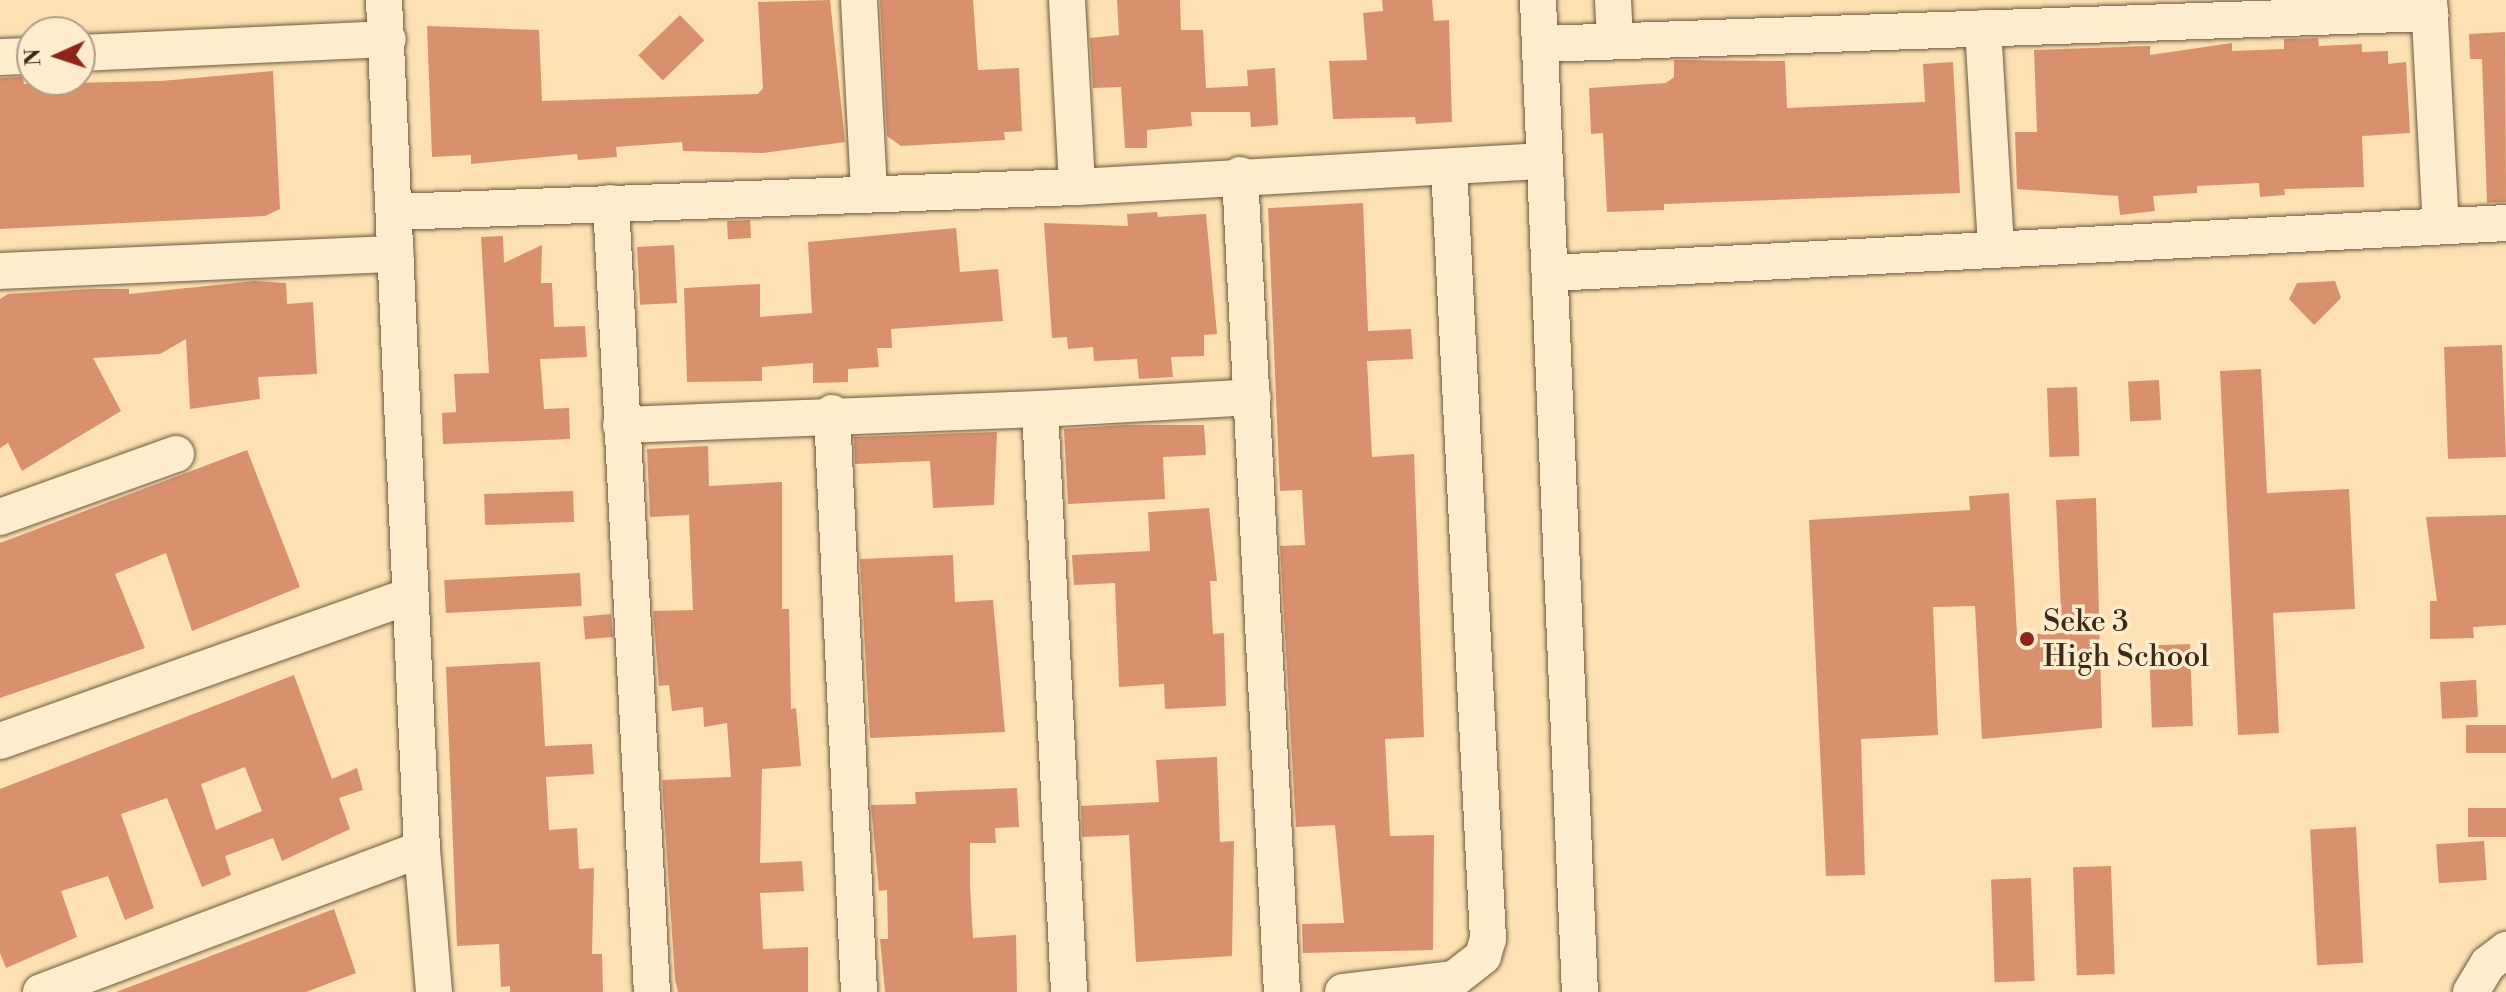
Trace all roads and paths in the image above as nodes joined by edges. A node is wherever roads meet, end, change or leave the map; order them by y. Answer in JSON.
{"nodes":[{"id":1,"x":384,"y":0,"type":"edge"},
{"id":2,"x":859,"y":0,"type":"edge"},
{"id":3,"x":1067,"y":0,"type":"edge"},
{"id":4,"x":1538,"y":0,"type":"edge"},
{"id":5,"x":1613,"y":0,"type":"edge"},
{"id":6,"x":2429,"y":6,"type":"edge"},
{"id":7,"x":2239,"y":8,"type":"edge"},
{"id":8,"x":2019,"y":12,"type":"edge"},
{"id":9,"x":1824,"y":15,"type":"edge"},
{"id":10,"x":1983,"y":28,"type":"junction"},
{"id":11,"x":388,"y":39,"type":"junction"},
{"id":12,"x":1615,"y":40,"type":"junction"},
{"id":13,"x":1541,"y":44,"type":"junction"},
{"id":14,"x":96,"y":52,"type":"edge"},
{"id":15,"x":1544,"y":161,"type":"junction"},
{"id":16,"x":1449,"y":167,"type":"junction"},
{"id":17,"x":1240,"y":175,"type":"junction"},
{"id":18,"x":1077,"y":187,"type":"junction"},
{"id":19,"x":869,"y":193,"type":"junction"},
{"id":20,"x":611,"y":203,"type":"junction"},
{"id":21,"x":394,"y":212,"type":"junction"},
{"id":22,"x":2506,"y":223,"type":"edge"},
{"id":23,"x":2441,"y":226,"type":"junction"},
{"id":24,"x":1996,"y":246,"type":"junction"},
{"id":25,"x":396,"y":254,"type":"junction"},
{"id":26,"x":0,"y":271,"type":"edge"},
{"id":27,"x":1552,"y":273,"type":"junction"},
{"id":28,"x":1253,"y":397,"type":"junction"},
{"id":29,"x":1040,"y":409,"type":"junction"},
{"id":30,"x":832,"y":413,"type":"junction"},
{"id":31,"x":621,"y":425,"type":"junction"},
{"id":32,"x":176,"y":454,"type":"dead end"},
{"id":33,"x":0,"y":517,"type":"edge"},
{"id":34,"x":410,"y":596,"type":"junction"},
{"id":35,"x":0,"y":741,"type":"edge"},
{"id":36,"x":422,"y":849,"type":"junction"},
{"id":37,"x":2506,"y":950,"type":"edge"},
{"id":38,"x":41,"y":992,"type":"edge"},
{"id":39,"x":434,"y":992,"type":"edge"},
{"id":40,"x":652,"y":992,"type":"edge"},
{"id":41,"x":859,"y":992,"type":"edge"},
{"id":42,"x":1069,"y":992,"type":"edge"},
{"id":43,"x":1282,"y":992,"type":"edge"},
{"id":44,"x":1343,"y":992,"type":"edge"},
{"id":45,"x":1580,"y":992,"type":"edge"},
{"id":46,"x":2471,"y":992,"type":"edge"}],
"edges":[{"from":1,"to":11,"type":"street"},
{"from":2,"to":19,"type":"street"},
{"from":3,"to":18,"type":"street"},
{"from":4,"to":13,"type":"street"},
{"from":5,"to":12,"type":"street"},
{"from":6,"to":7,"type":"street"},
{"from":6,"to":23,"type":"street"},
{"from":7,"to":8,"type":"street"},
{"from":8,"to":10,"type":"street"},
{"from":9,"to":10,"type":"street"},
{"from":9,"to":12,"type":"street"},
{"from":10,"to":24,"type":"street"},
{"from":11,"to":14,"type":"street"},
{"from":11,"to":21,"type":"street"},
{"from":12,"to":13,"type":"street"},
{"from":13,"to":15,"type":"street"},
{"from":15,"to":16,"type":"street"},
{"from":15,"to":27,"type":"street"},
{"from":16,"to":17,"type":"street"},
{"from":16,"to":44,"type":"street"},
{"from":17,"to":18,"type":"street"},
{"from":17,"to":28,"type":"street"},
{"from":18,"to":19,"type":"street"},
{"from":19,"to":20,"type":"street"},
{"from":20,"to":21,"type":"street"},
{"from":20,"to":31,"type":"street"},
{"from":21,"to":25,"type":"street"},
{"from":22,"to":23,"type":"street"},
{"from":23,"to":24,"type":"street"},
{"from":24,"to":27,"type":"street"},
{"from":25,"to":26,"type":"street"},
{"from":25,"to":34,"type":"street"},
{"from":27,"to":45,"type":"street"},
{"from":28,"to":29,"type":"street"},
{"from":28,"to":43,"type":"street"},
{"from":29,"to":30,"type":"street"},
{"from":29,"to":42,"type":"street"},
{"from":30,"to":31,"type":"street"},
{"from":30,"to":41,"type":"street"},
{"from":31,"to":40,"type":"street"},
{"from":32,"to":33,"type":"street"},
{"from":34,"to":35,"type":"street"},
{"from":34,"to":36,"type":"street"},
{"from":36,"to":38,"type":"street"},
{"from":36,"to":39,"type":"street"},
{"from":37,"to":46,"type":"street"}]}
